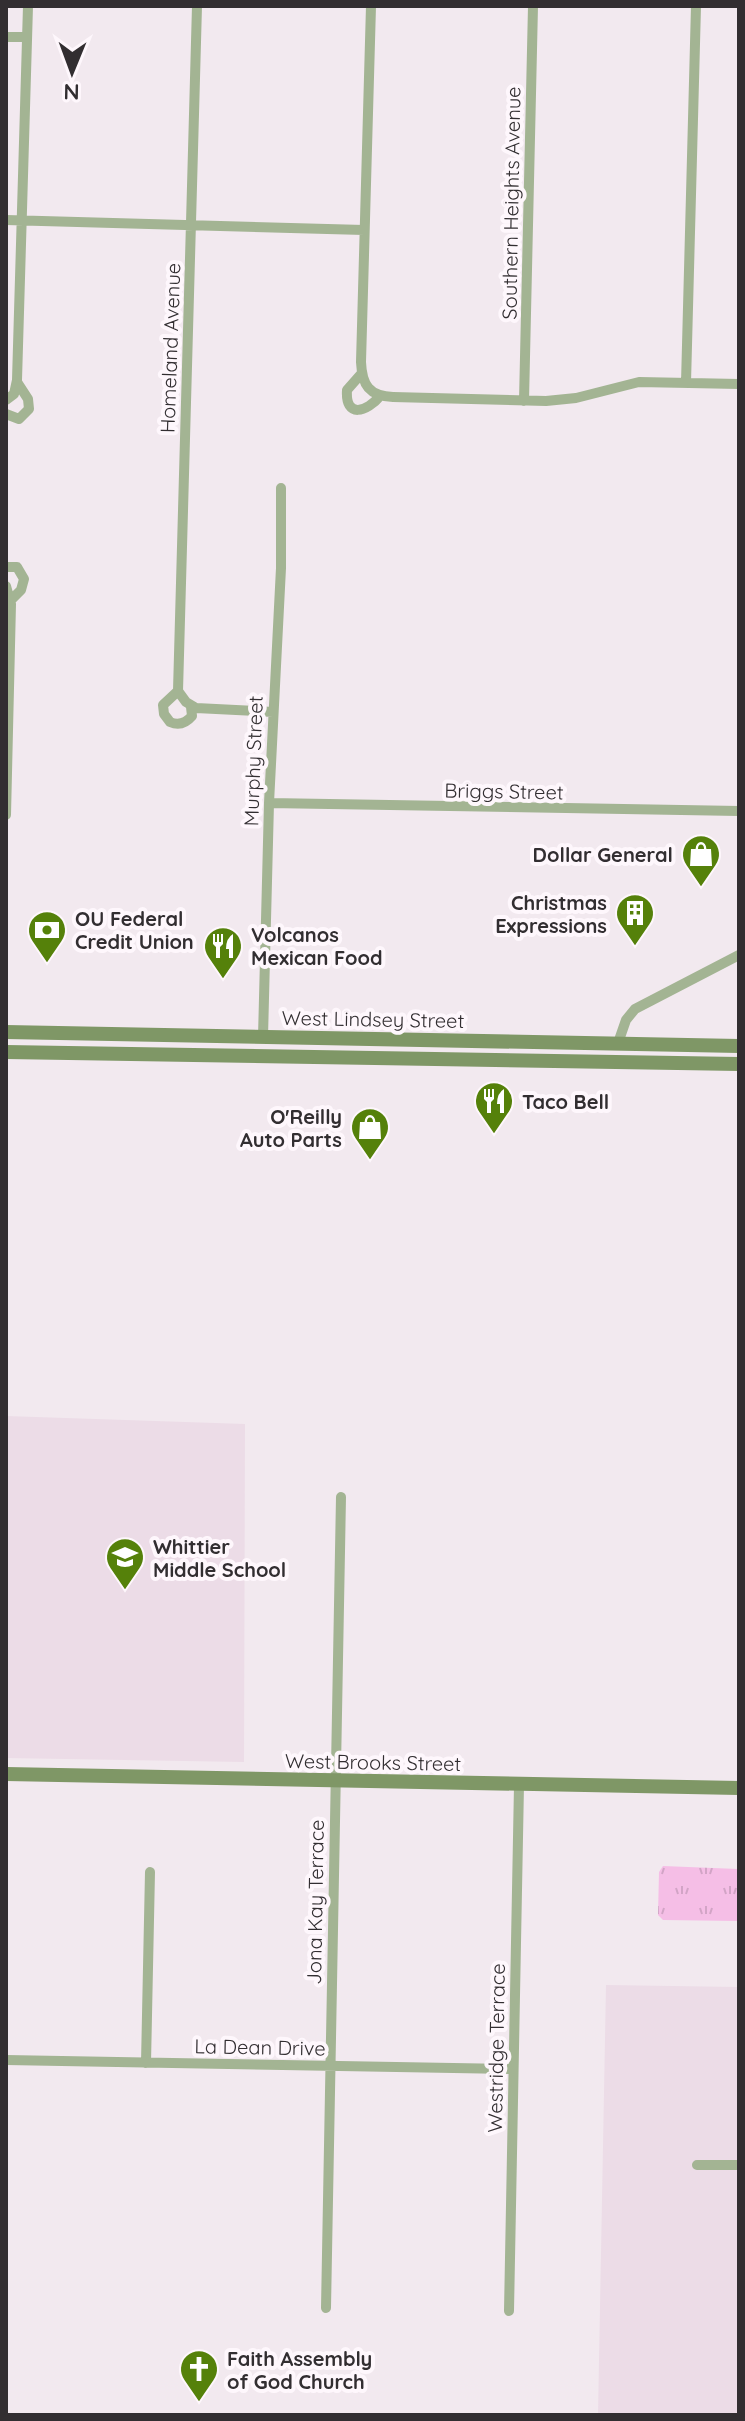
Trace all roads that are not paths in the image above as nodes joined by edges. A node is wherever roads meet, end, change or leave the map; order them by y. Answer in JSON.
{"nodes":[{"id":1,"x":28,"y":6,"type":"edge"},
{"id":2,"x":197,"y":6,"type":"edge"},
{"id":3,"x":371,"y":6,"type":"edge"},
{"id":4,"x":533,"y":6,"type":"edge"},
{"id":5,"x":696,"y":6,"type":"edge"},
{"id":6,"x":6,"y":37,"type":"edge"},
{"id":7,"x":27,"y":37,"type":"junction"},
{"id":8,"x":6,"y":220,"type":"edge"},
{"id":9,"x":21,"y":220,"type":"junction"},
{"id":10,"x":192,"y":224,"type":"junction"},
{"id":11,"x":364,"y":230,"type":"junction"},
{"id":12,"x":362,"y":373,"type":"junction"},
{"id":13,"x":17,"y":382,"type":"junction"},
{"id":14,"x":686,"y":383,"type":"junction"},
{"id":15,"x":739,"y":384,"type":"edge"},
{"id":16,"x":380,"y":396,"type":"junction"},
{"id":17,"x":8,"y":399,"type":"edge"},
{"id":18,"x":524,"y":401,"type":"junction"},
{"id":19,"x":6,"y":414,"type":"edge"},
{"id":20,"x":281,"y":488,"type":"dead end"},
{"id":21,"x":6,"y":567,"type":"edge"},
{"id":22,"x":6,"y":586,"type":"edge"},
{"id":23,"x":11,"y":600,"type":"junction"},
{"id":24,"x":178,"y":691,"type":"junction"},
{"id":25,"x":191,"y":707,"type":"junction"},
{"id":26,"x":273,"y":712,"type":"junction"},
{"id":27,"x":269,"y":803,"type":"junction"},
{"id":28,"x":739,"y":811,"type":"edge"},
{"id":29,"x":6,"y":815,"type":"edge"},
{"id":30,"x":739,"y":955,"type":"edge"},
{"id":31,"x":6,"y":1032,"type":"edge"},
{"id":32,"x":257,"y":1037,"type":"junction"},
{"id":33,"x":305,"y":1038,"type":"junction"},
{"id":34,"x":618,"y":1043,"type":"junction"},
{"id":35,"x":672,"y":1044,"type":"junction"},
{"id":36,"x":739,"y":1046,"type":"edge"},
{"id":37,"x":6,"y":1052,"type":"edge"},
{"id":38,"x":251,"y":1056,"type":"junction"},
{"id":39,"x":305,"y":1057,"type":"junction"},
{"id":40,"x":615,"y":1062,"type":"junction"},
{"id":41,"x":671,"y":1063,"type":"junction"},
{"id":42,"x":739,"y":1064,"type":"edge"},
{"id":43,"x":341,"y":1497,"type":"dead end"},
{"id":44,"x":6,"y":1774,"type":"edge"},
{"id":45,"x":335,"y":1781,"type":"junction"},
{"id":46,"x":519,"y":1785,"type":"junction"},
{"id":47,"x":739,"y":1788,"type":"edge"},
{"id":48,"x":150,"y":1872,"type":"dead end"},
{"id":49,"x":6,"y":2060,"type":"edge"},
{"id":50,"x":146,"y":2063,"type":"junction"},
{"id":51,"x":330,"y":2066,"type":"junction"},
{"id":52,"x":513,"y":2069,"type":"junction"},
{"id":53,"x":697,"y":2165,"type":"dead end"},
{"id":54,"x":739,"y":2165,"type":"edge"},
{"id":55,"x":326,"y":2308,"type":"dead end"},
{"id":56,"x":509,"y":2311,"type":"dead end"}],
"edges":[{"from":1,"to":7,"type":"street"},
{"from":2,"to":10,"type":"street","name":"Homeland Avenue"},
{"from":3,"to":11,"type":"street"},
{"from":4,"to":18,"type":"street","name":"Southern Heights Avenue"},
{"from":5,"to":14,"type":"street"},
{"from":6,"to":7,"type":"street"},
{"from":7,"to":9,"type":"street"},
{"from":8,"to":9,"type":"street"},
{"from":9,"to":10,"type":"street"},
{"from":9,"to":13,"type":"street"},
{"from":10,"to":11,"type":"street"},
{"from":10,"to":24,"type":"street","name":"Homeland Avenue"},
{"from":11,"to":12,"type":"street"},
{"from":12,"to":16,"type":"street"},
{"from":12,"to":16,"type":"street"},
{"from":13,"to":17,"type":"street"},
{"from":13,"to":19,"type":"street"},
{"from":14,"to":15,"type":"street"},
{"from":14,"to":18,"type":"street"},
{"from":16,"to":18,"type":"street"},
{"from":20,"to":26,"type":"street","name":"Murphy Street"},
{"from":21,"to":23,"type":"street"},
{"from":22,"to":23,"type":"street"},
{"from":23,"to":29,"type":"street"},
{"from":24,"to":25,"type":"street"},
{"from":24,"to":25,"type":"street","name":"Homeland Avenue"},
{"from":25,"to":26,"type":"street","name":"Homeland Avenue"},
{"from":26,"to":27,"type":"street","name":"Murphy Street"},
{"from":27,"to":28,"type":"street","name":"Briggs Street"},
{"from":27,"to":32,"type":"street","name":"Murphy Street"},
{"from":30,"to":34,"type":"street"},
{"from":31,"to":32,"type":"street","name":"West Lindsey Street"},
{"from":32,"to":33,"type":"street","name":"West Lindsey Street"},
{"from":32,"to":38,"type":"street"},
{"from":33,"to":34,"type":"street","name":"West Lindsey Street"},
{"from":33,"to":39,"type":"street"},
{"from":34,"to":35,"type":"street","name":"West Lindsey Street"},
{"from":34,"to":40,"type":"street"},
{"from":35,"to":36,"type":"street","name":"West Lindsey Street"},
{"from":35,"to":41,"type":"street"},
{"from":37,"to":38,"type":"street","name":"West Lindsey Street"},
{"from":38,"to":39,"type":"street","name":"West Lindsey Street"},
{"from":39,"to":40,"type":"street","name":"West Lindsey Street"},
{"from":40,"to":41,"type":"street","name":"West Lindsey Street"},
{"from":41,"to":42,"type":"street","name":"West Lindsey Street"},
{"from":43,"to":45,"type":"street","name":"Jona Kay Terrace"},
{"from":44,"to":45,"type":"street","name":"West Brooks Street"},
{"from":45,"to":46,"type":"street","name":"West Brooks Street"},
{"from":45,"to":51,"type":"street","name":"Jona Kay Terrace"},
{"from":46,"to":47,"type":"street","name":"West Brooks Street"},
{"from":46,"to":52,"type":"street","name":"Westridge Terrace"},
{"from":48,"to":50,"type":"street"},
{"from":49,"to":50,"type":"street","name":"La Dean Drive"},
{"from":50,"to":51,"type":"street","name":"La Dean Drive"},
{"from":51,"to":52,"type":"street","name":"La Dean Drive"},
{"from":51,"to":55,"type":"street","name":"Jona Kay Terrace"},
{"from":52,"to":56,"type":"street","name":"Westridge Terrace"},
{"from":53,"to":54,"type":"street"}]}
